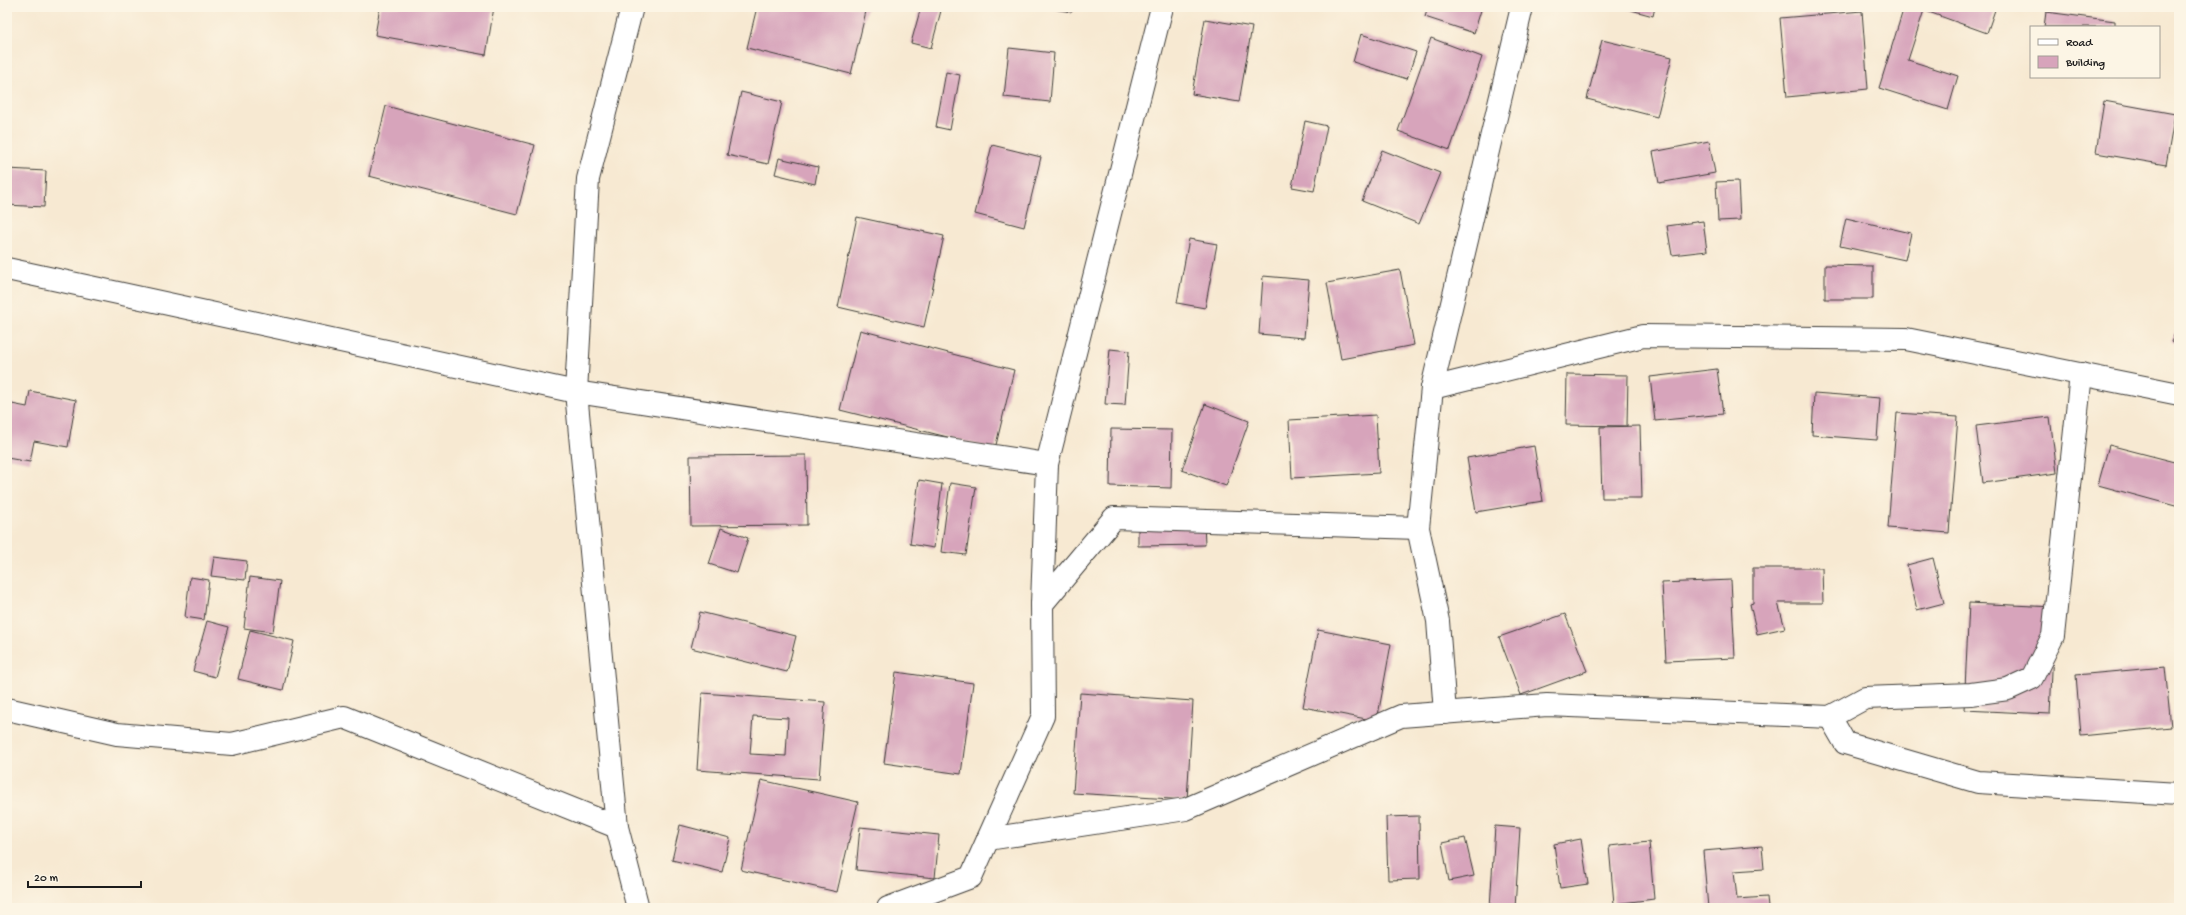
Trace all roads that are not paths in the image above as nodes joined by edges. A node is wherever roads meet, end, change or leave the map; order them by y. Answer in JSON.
{"nodes":[{"id":1,"x":632,"y":7,"type":"edge"},
{"id":2,"x":1162,"y":7,"type":"edge"},
{"id":3,"x":1522,"y":7,"type":"edge"},
{"id":4,"x":7,"y":268,"type":"edge"},
{"id":5,"x":2081,"y":374,"type":"junction"},
{"id":6,"x":1432,"y":388,"type":"junction"},
{"id":7,"x":576,"y":392,"type":"junction"},
{"id":8,"x":2179,"y":394,"type":"edge"},
{"id":9,"x":1047,"y":464,"type":"junction"},
{"id":10,"x":1418,"y":528,"type":"junction"},
{"id":11,"x":1042,"y":604,"type":"junction"},
{"id":12,"x":7,"y":709,"type":"edge"},
{"id":13,"x":1445,"y":713,"type":"junction"},
{"id":14,"x":1830,"y":717,"type":"junction"},
{"id":15,"x":2179,"y":794,"type":"edge"},
{"id":16,"x":616,"y":827,"type":"junction"},
{"id":17,"x":988,"y":839,"type":"junction"},
{"id":18,"x":638,"y":908,"type":"edge"},
{"id":19,"x":888,"y":908,"type":"edge"}],
"edges":[{"from":1,"to":7,"type":"street"},
{"from":2,"to":9,"type":"street"},
{"from":3,"to":6,"type":"street"},
{"from":4,"to":7,"type":"street"},
{"from":5,"to":6,"type":"street"},
{"from":5,"to":8,"type":"street"},
{"from":5,"to":14,"type":"street"},
{"from":6,"to":10,"type":"street"},
{"from":7,"to":9,"type":"street"},
{"from":7,"to":16,"type":"street"},
{"from":9,"to":11,"type":"street"},
{"from":10,"to":11,"type":"street"},
{"from":10,"to":13,"type":"street"},
{"from":11,"to":17,"type":"street"},
{"from":12,"to":16,"type":"street"},
{"from":13,"to":14,"type":"street"},
{"from":13,"to":17,"type":"street"},
{"from":14,"to":15,"type":"street"},
{"from":16,"to":18,"type":"street"},
{"from":17,"to":19,"type":"street"}]}
